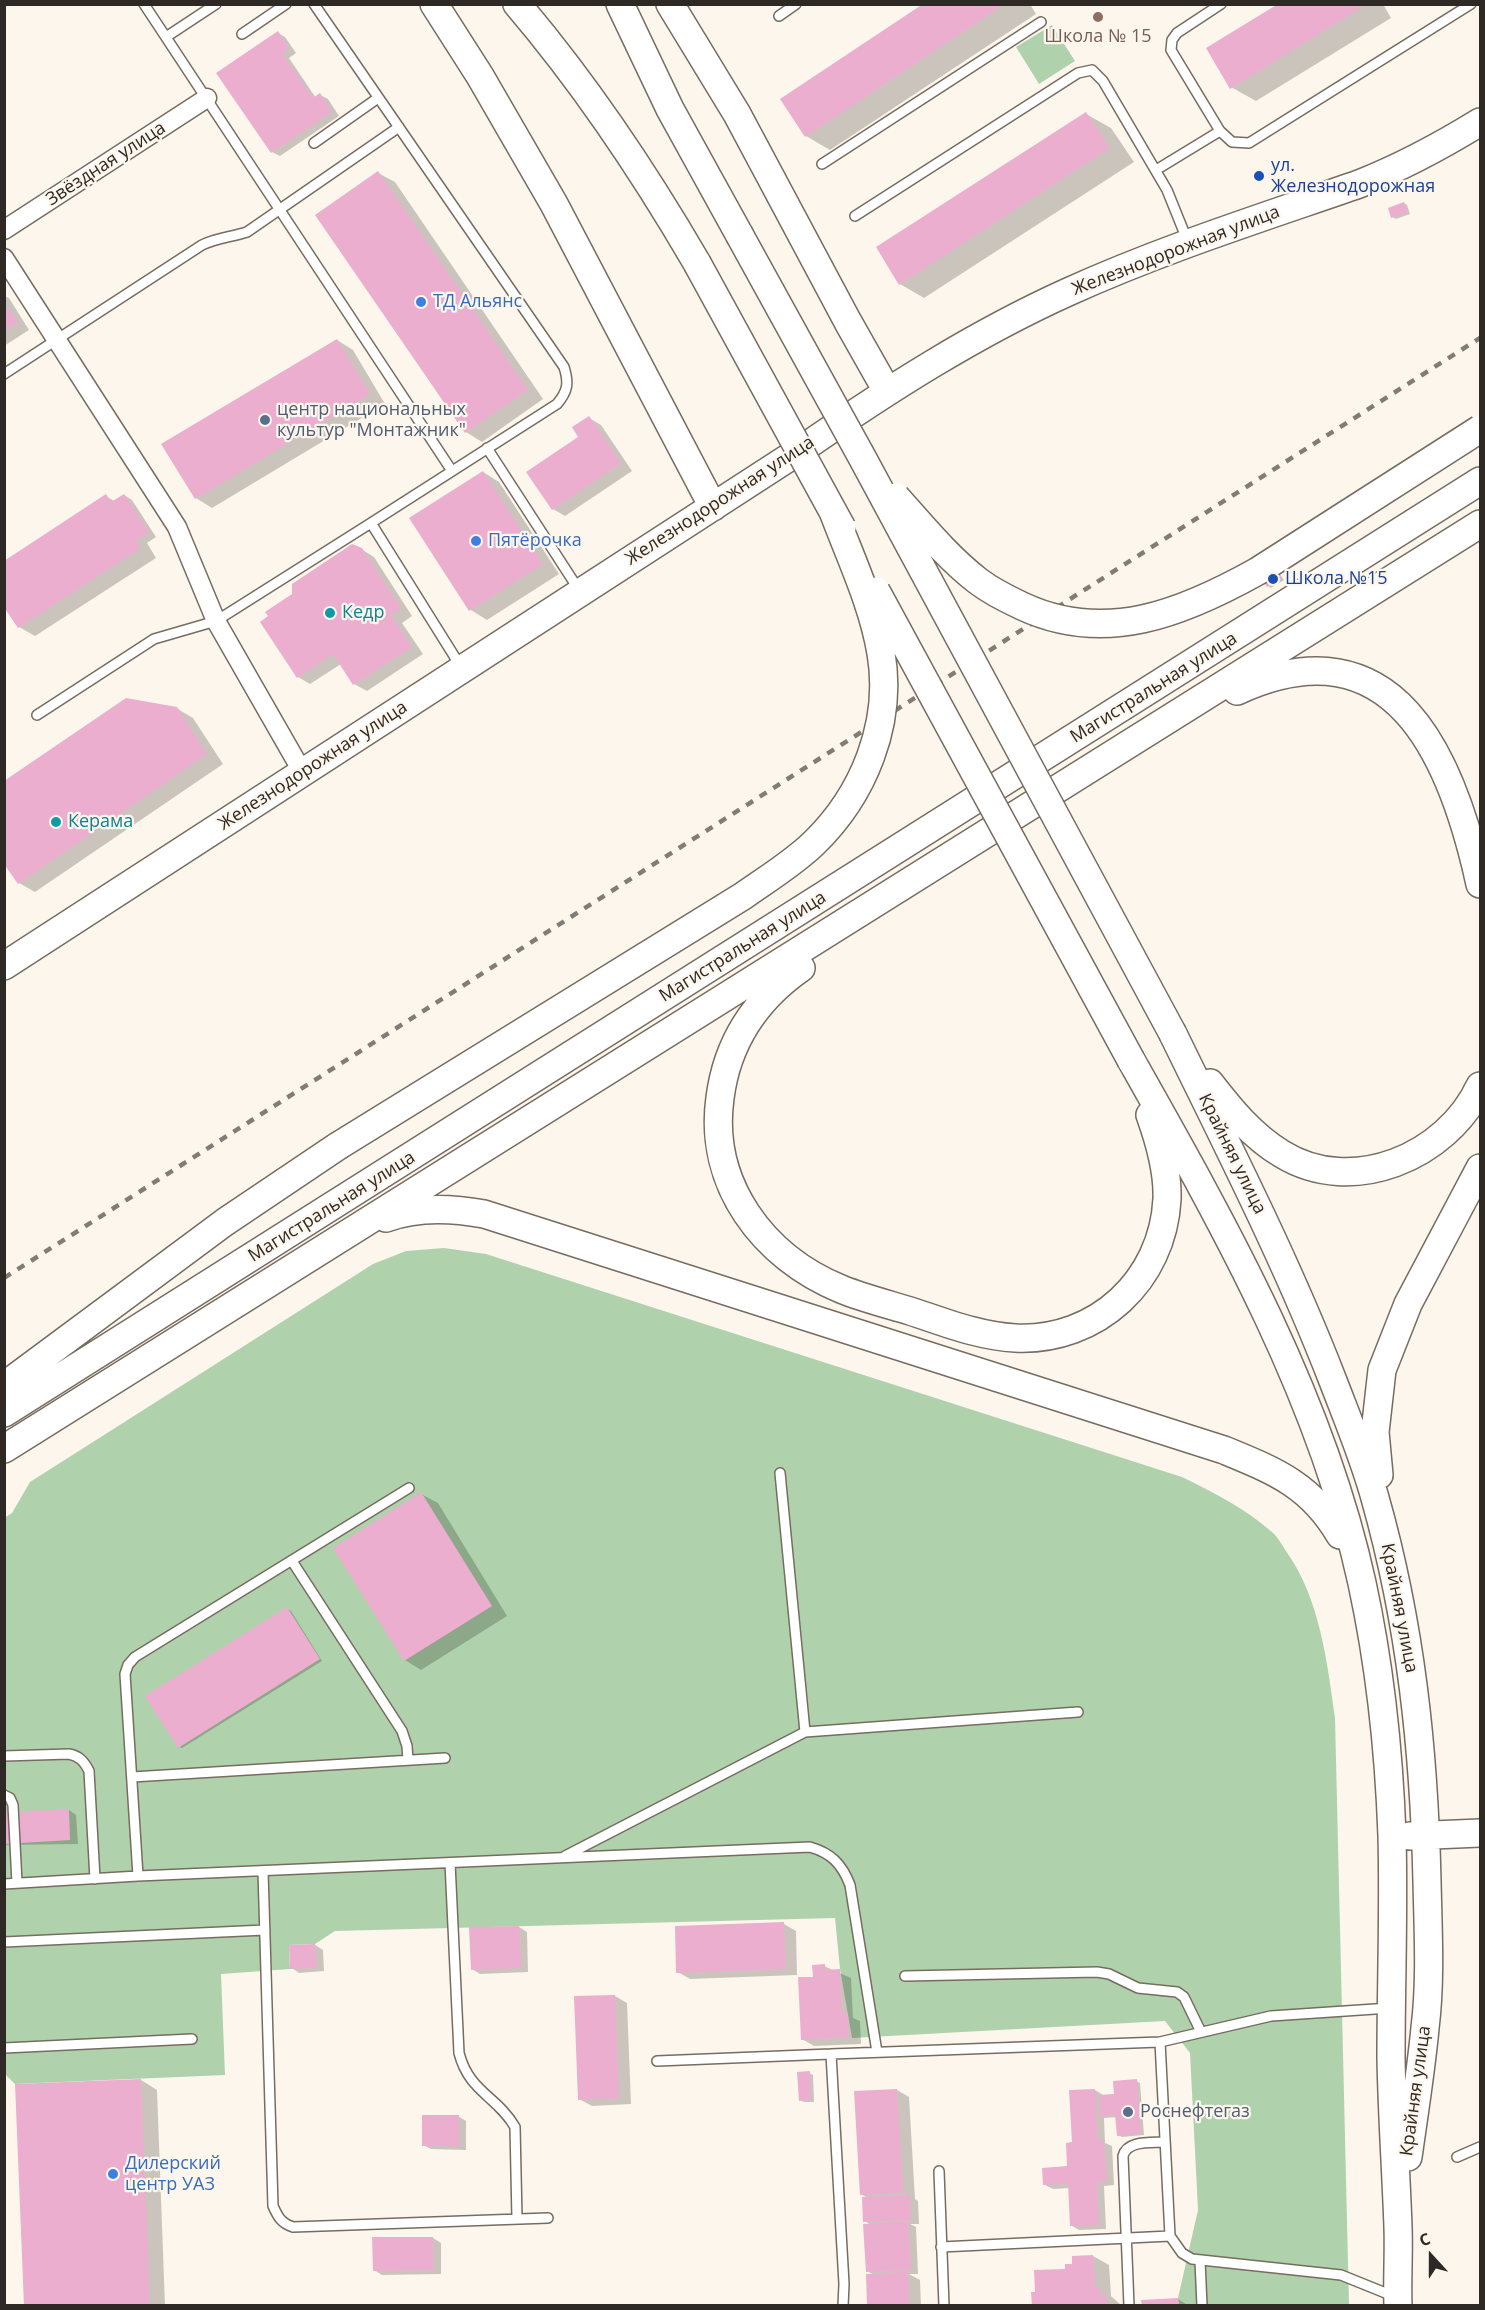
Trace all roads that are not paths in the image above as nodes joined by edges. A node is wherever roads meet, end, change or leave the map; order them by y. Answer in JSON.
{"nodes":[{"id":1,"x":144,"y":4,"type":"edge"},
{"id":2,"x":216,"y":4,"type":"edge"},
{"id":3,"x":286,"y":4,"type":"edge"},
{"id":4,"x":314,"y":4,"type":"edge"},
{"id":5,"x":434,"y":4,"type":"edge"},
{"id":6,"x":517,"y":4,"type":"edge"},
{"id":7,"x":620,"y":4,"type":"edge"},
{"id":8,"x":669,"y":4,"type":"edge"},
{"id":9,"x":796,"y":4,"type":"edge"},
{"id":10,"x":1221,"y":4,"type":"edge"},
{"id":11,"x":1471,"y":4,"type":"edge"},
{"id":12,"x":778,"y":16,"type":"dead end"},
{"id":13,"x":1041,"y":22,"type":"dead end"},
{"id":14,"x":242,"y":34,"type":"dead end"},
{"id":15,"x":166,"y":37,"type":"junction"},
{"id":16,"x":207,"y":98,"type":"junction"},
{"id":17,"x":378,"y":98,"type":"junction"},
{"id":18,"x":1480,"y":122,"type":"edge"},
{"id":19,"x":399,"y":128,"type":"junction"},
{"id":20,"x":1220,"y":131,"type":"junction"},
{"id":21,"x":314,"y":142,"type":"dead end"},
{"id":22,"x":822,"y":164,"type":"dead end"},
{"id":23,"x":1156,"y":170,"type":"junction"},
{"id":24,"x":280,"y":210,"type":"junction"},
{"id":25,"x":855,"y":216,"type":"dead end"},
{"id":26,"x":4,"y":230,"type":"edge"},
{"id":27,"x":1188,"y":243,"type":"junction"},
{"id":28,"x":4,"y":258,"type":"edge"},
{"id":29,"x":57,"y":340,"type":"junction"},
{"id":30,"x":4,"y":374,"type":"edge"},
{"id":31,"x":887,"y":391,"type":"junction"},
{"id":32,"x":1480,"y":429,"type":"edge"},
{"id":33,"x":487,"y":448,"type":"junction"},
{"id":34,"x":863,"y":459,"type":"junction"},
{"id":35,"x":452,"y":471,"type":"junction"},
{"id":36,"x":1480,"y":482,"type":"edge"},
{"id":37,"x":713,"y":507,"type":"junction"},
{"id":38,"x":834,"y":514,"type":"junction"},
{"id":39,"x":371,"y":523,"type":"junction"},
{"id":40,"x":1480,"y":524,"type":"edge"},
{"id":41,"x":581,"y":592,"type":"junction"},
{"id":42,"x":216,"y":621,"type":"junction"},
{"id":43,"x":462,"y":669,"type":"junction"},
{"id":44,"x":37,"y":715,"type":"dead end"},
{"id":45,"x":303,"y":773,"type":"junction"},
{"id":46,"x":1075,"y":778,"type":"junction"},
{"id":47,"x":960,"y":850,"type":"junction"},
{"id":48,"x":1480,"y":884,"type":"edge"},
{"id":49,"x":4,"y":966,"type":"edge"},
{"id":50,"x":1173,"y":1034,"type":"junction"},
{"id":51,"x":1131,"y":1060,"type":"junction"},
{"id":52,"x":1480,"y":1086,"type":"edge"},
{"id":53,"x":1480,"y":1168,"type":"edge"},
{"id":54,"x":354,"y":1230,"type":"junction"},
{"id":55,"x":4,"y":1386,"type":"edge"},
{"id":56,"x":4,"y":1413,"type":"edge"},
{"id":57,"x":4,"y":1449,"type":"edge"},
{"id":58,"x":780,"y":1473,"type":"dead end"},
{"id":59,"x":410,"y":1488,"type":"dead end"},
{"id":60,"x":292,"y":1561,"type":"junction"},
{"id":61,"x":1396,"y":1580,"type":"junction"},
{"id":62,"x":1362,"y":1583,"type":"junction"},
{"id":63,"x":1078,"y":1712,"type":"dead end"},
{"id":64,"x":805,"y":1732,"type":"junction"},
{"id":65,"x":4,"y":1756,"type":"edge"},
{"id":66,"x":445,"y":1758,"type":"dead end"},
{"id":67,"x":408,"y":1760,"type":"junction"},
{"id":68,"x":132,"y":1777,"type":"junction"},
{"id":69,"x":4,"y":1795,"type":"edge"},
{"id":70,"x":1480,"y":1833,"type":"edge"},
{"id":71,"x":1426,"y":1835,"type":"junction"},
{"id":72,"x":1392,"y":1837,"type":"junction"},
{"id":73,"x":562,"y":1858,"type":"junction"},
{"id":74,"x":450,"y":1863,"type":"junction"},
{"id":75,"x":263,"y":1871,"type":"junction"},
{"id":76,"x":138,"y":1876,"type":"junction"},
{"id":77,"x":95,"y":1879,"type":"junction"},
{"id":78,"x":17,"y":1883,"type":"junction"},
{"id":79,"x":4,"y":1884,"type":"edge"},
{"id":80,"x":265,"y":1930,"type":"junction"},
{"id":81,"x":4,"y":1942,"type":"edge"},
{"id":82,"x":906,"y":1976,"type":"dead end"},
{"id":83,"x":1392,"y":2008,"type":"junction"},
{"id":84,"x":1202,"y":2032,"type":"junction"},
{"id":85,"x":192,"y":2038,"type":"dead end"},
{"id":86,"x":1160,"y":2042,"type":"junction"},
{"id":87,"x":4,"y":2048,"type":"edge"},
{"id":88,"x":877,"y":2052,"type":"junction"},
{"id":89,"x":831,"y":2054,"type":"junction"},
{"id":90,"x":657,"y":2061,"type":"dead end"},
{"id":91,"x":1165,"y":2142,"type":"junction"},
{"id":92,"x":1480,"y":2147,"type":"edge"},
{"id":93,"x":1457,"y":2157,"type":"dead end"},
{"id":94,"x":939,"y":2171,"type":"dead end"},
{"id":95,"x":548,"y":2218,"type":"dead end"},
{"id":96,"x":517,"y":2219,"type":"junction"},
{"id":97,"x":1398,"y":2223,"type":"junction"},
{"id":98,"x":1170,"y":2236,"type":"junction"},
{"id":99,"x":1126,"y":2238,"type":"junction"},
{"id":100,"x":941,"y":2247,"type":"junction"},
{"id":101,"x":1200,"y":2261,"type":"junction"},
{"id":102,"x":1397,"y":2301,"type":"edge"},
{"id":103,"x":843,"y":2306,"type":"edge"},
{"id":104,"x":944,"y":2306,"type":"edge"},
{"id":105,"x":1129,"y":2306,"type":"edge"},
{"id":106,"x":1202,"y":2306,"type":"edge"}],
"edges":[{"from":1,"to":15,"type":"lane"},
{"from":2,"to":15,"type":"lane"},
{"from":3,"to":14,"type":"lane"},
{"from":4,"to":17,"type":"lane"},
{"from":5,"to":37,"type":"main road"},
{"from":6,"to":38,"type":"main road","bridge":true},
{"from":7,"to":34,"type":"main road","bridge":true},
{"from":8,"to":31,"type":"main road"},
{"from":9,"to":12,"type":"lane"},
{"from":10,"to":20,"type":"lane"},
{"from":11,"to":20,"type":"lane"},
{"from":13,"to":22,"type":"lane"},
{"from":15,"to":16,"type":"lane"},
{"from":16,"to":24,"type":"lane"},
{"from":16,"to":26,"type":"street","name":"Звёздная улица"},
{"from":17,"to":19,"type":"lane"},
{"from":17,"to":21,"type":"lane"},
{"from":18,"to":27,"type":"main road","name":"Железнодорожная улица"},
{"from":19,"to":24,"type":"lane"},
{"from":19,"to":33,"type":"lane"},
{"from":20,"to":23,"type":"lane"},
{"from":23,"to":25,"type":"lane"},
{"from":23,"to":27,"type":"lane"},
{"from":24,"to":29,"type":"lane"},
{"from":24,"to":35,"type":"lane"},
{"from":27,"to":31,"type":"main road","name":"Железнодорожная улица"},
{"from":28,"to":29,"type":"street"},
{"from":29,"to":30,"type":"lane"},
{"from":29,"to":42,"type":"street"},
{"from":31,"to":37,"type":"main road","name":"Железнодорожная улица"},
{"from":32,"to":34,"type":"main road","bridge":true},
{"from":33,"to":35,"type":"lane"},
{"from":33,"to":41,"type":"lane"},
{"from":34,"to":50,"type":"main road","bridge":true},
{"from":35,"to":39,"type":"lane"},
{"from":36,"to":56,"type":"main road","name":"Магистральная улица"},
{"from":37,"to":41,"type":"main road","name":"Железнодорожная улица"},
{"from":38,"to":51,"type":"main road","bridge":true},
{"from":38,"to":55,"type":"main road","bridge":true},
{"from":39,"to":42,"type":"lane"},
{"from":39,"to":43,"type":"lane"},
{"from":40,"to":46,"type":"main road","name":"Магистральная улица"},
{"from":41,"to":43,"type":"main road","name":"Железнодорожная улица"},
{"from":42,"to":44,"type":"lane"},
{"from":42,"to":45,"type":"street"},
{"from":43,"to":45,"type":"main road","name":"Железнодорожная улица"},
{"from":45,"to":49,"type":"main road","name":"Железнодорожная улица"},
{"from":46,"to":47,"type":"main road","name":"Магистральная улица"},
{"from":46,"to":48,"type":"main road"},
{"from":47,"to":51,"type":"main road"},
{"from":47,"to":54,"type":"main road","name":"Магистральная улица"},
{"from":50,"to":52,"type":"main road"},
{"from":50,"to":61,"type":"main road","name":"Крайняя улица"},
{"from":51,"to":62,"type":"main road","name":"Крайняя улица"},
{"from":53,"to":61,"type":"main road"},
{"from":54,"to":57,"type":"main road","name":"Магистральная улица"},
{"from":54,"to":62,"type":"main road"},
{"from":58,"to":64,"type":"lane"},
{"from":59,"to":60,"type":"lane"},
{"from":60,"to":67,"type":"lane"},
{"from":60,"to":68,"type":"lane"},
{"from":61,"to":71,"type":"main road","name":"Крайняя улица"},
{"from":62,"to":72,"type":"main road","name":"Крайняя улица"},
{"from":63,"to":64,"type":"lane"},
{"from":64,"to":73,"type":"lane"},
{"from":65,"to":77,"type":"lane"},
{"from":66,"to":67,"type":"lane"},
{"from":67,"to":68,"type":"lane"},
{"from":68,"to":76,"type":"lane"},
{"from":69,"to":78,"type":"lane"},
{"from":70,"to":71,"type":"main road"},
{"from":71,"to":72,"type":"main road"},
{"from":71,"to":97,"type":"main road","name":"Крайняя улица"},
{"from":72,"to":83,"type":"main road","name":"Крайняя улица"},
{"from":73,"to":74,"type":"lane"},
{"from":73,"to":88,"type":"lane"},
{"from":74,"to":75,"type":"lane"},
{"from":74,"to":96,"type":"lane"},
{"from":75,"to":76,"type":"lane"},
{"from":75,"to":80,"type":"lane"},
{"from":76,"to":77,"type":"lane"},
{"from":77,"to":78,"type":"lane"},
{"from":78,"to":79,"type":"lane"},
{"from":80,"to":81,"type":"lane"},
{"from":80,"to":96,"type":"lane"},
{"from":82,"to":84,"type":"lane"},
{"from":83,"to":84,"type":"lane"},
{"from":83,"to":97,"type":"main road","name":"Крайняя улица"},
{"from":84,"to":86,"type":"lane"},
{"from":85,"to":87,"type":"lane"},
{"from":86,"to":88,"type":"lane"},
{"from":86,"to":91,"type":"lane"},
{"from":88,"to":89,"type":"lane"},
{"from":89,"to":90,"type":"lane"},
{"from":89,"to":103,"type":"lane"},
{"from":91,"to":98,"type":"lane"},
{"from":91,"to":99,"type":"lane"},
{"from":92,"to":93,"type":"lane"},
{"from":94,"to":100,"type":"lane"},
{"from":95,"to":96,"type":"lane"},
{"from":97,"to":102,"type":"main road","name":"Крайняя улица"},
{"from":98,"to":99,"type":"lane"},
{"from":98,"to":101,"type":"lane"},
{"from":99,"to":100,"type":"lane"},
{"from":99,"to":105,"type":"lane"},
{"from":100,"to":104,"type":"lane"},
{"from":101,"to":102,"type":"lane"},
{"from":101,"to":106,"type":"lane"}]}
